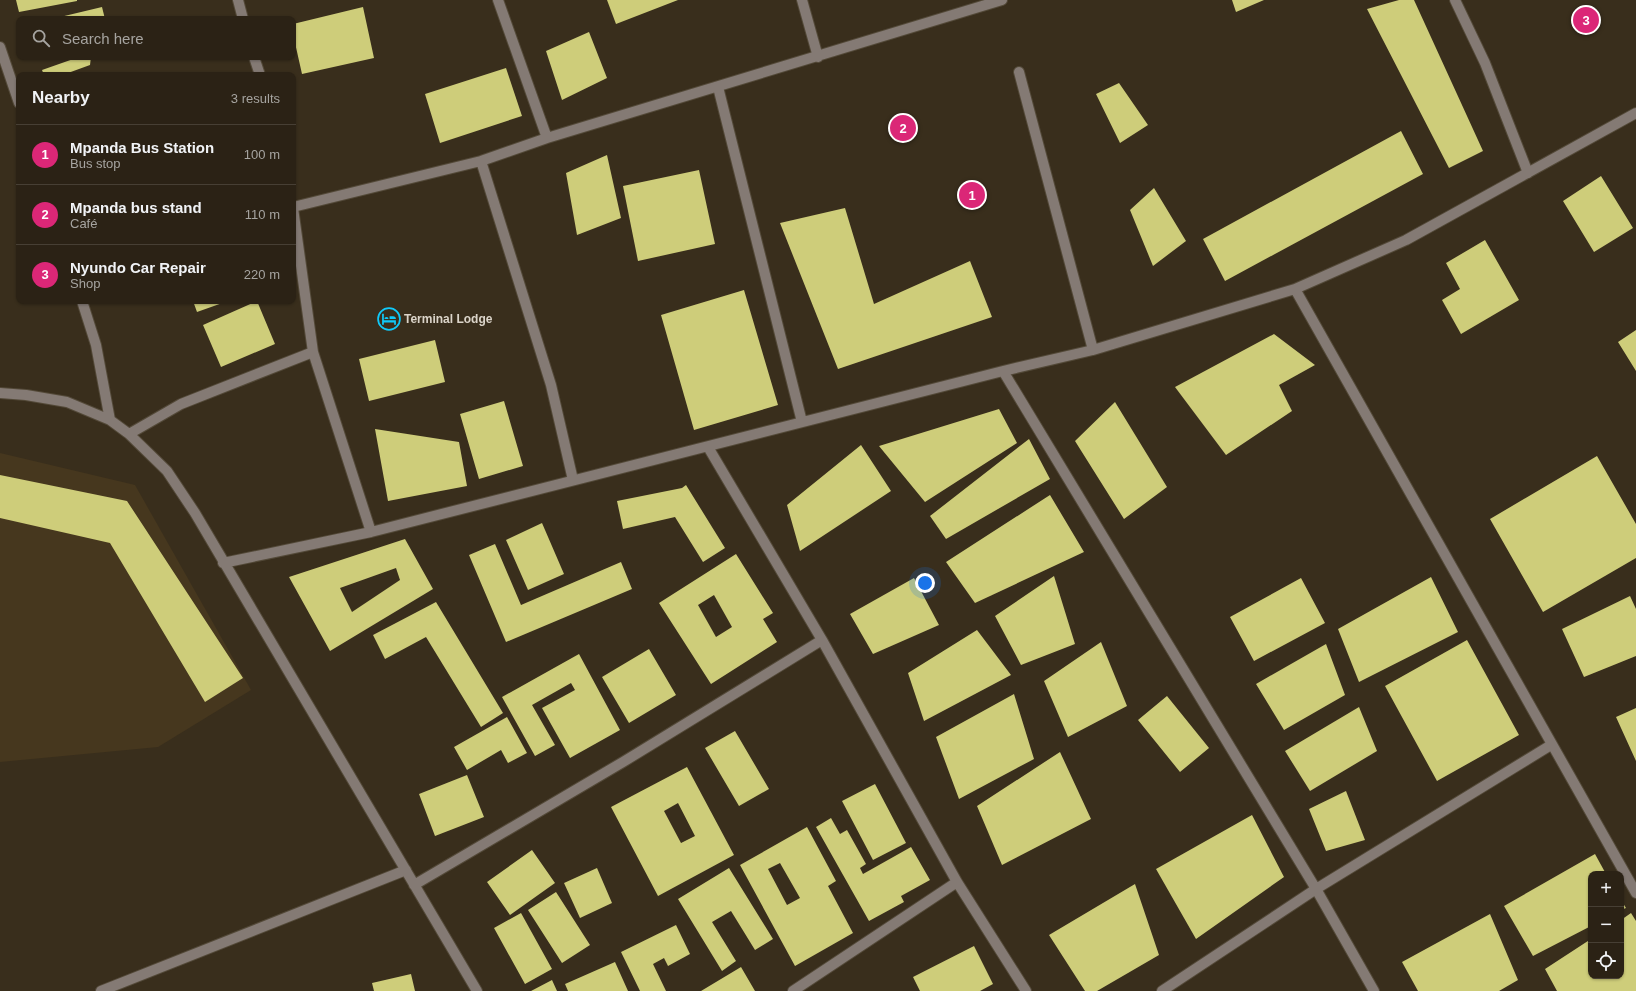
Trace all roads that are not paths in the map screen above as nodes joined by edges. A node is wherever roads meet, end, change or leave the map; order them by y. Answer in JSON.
{"nodes":[{"id":1,"x":238,"y":0,"type":"edge"},
{"id":2,"x":498,"y":0,"type":"edge"},
{"id":3,"x":802,"y":0,"type":"edge"},
{"id":4,"x":1002,"y":0,"type":"edge"},
{"id":5,"x":1454,"y":0,"type":"edge"},
{"id":6,"x":242,"y":16,"type":"edge"},
{"id":7,"x":0,"y":47,"type":"edge"},
{"id":8,"x":818,"y":57,"type":"junction"},
{"id":9,"x":255,"y":60,"type":"edge"},
{"id":10,"x":259,"y":72,"type":"edge"},
{"id":11,"x":1019,"y":72,"type":"dead end"},
{"id":12,"x":718,"y":87,"type":"junction"},
{"id":13,"x":16,"y":94,"type":"edge"},
{"id":14,"x":1636,"y":113,"type":"edge"},
{"id":15,"x":547,"y":138,"type":"junction"},
{"id":16,"x":481,"y":161,"type":"junction"},
{"id":17,"x":1528,"y":173,"type":"junction"},
{"id":18,"x":296,"y":207,"type":"edge"},
{"id":19,"x":296,"y":230,"type":"edge"},
{"id":20,"x":1295,"y":289,"type":"junction"},
{"id":21,"x":83,"y":304,"type":"edge"},
{"id":22,"x":1093,"y":350,"type":"junction"},
{"id":23,"x":313,"y":352,"type":"junction"},
{"id":24,"x":1003,"y":371,"type":"junction"},
{"id":25,"x":0,"y":393,"type":"edge"},
{"id":26,"x":110,"y":420,"type":"junction"},
{"id":27,"x":802,"y":422,"type":"junction"},
{"id":28,"x":129,"y":434,"type":"junction"},
{"id":29,"x":708,"y":447,"type":"junction"},
{"id":30,"x":573,"y":480,"type":"junction"},
{"id":31,"x":371,"y":532,"type":"junction"},
{"id":32,"x":223,"y":563,"type":"junction"},
{"id":33,"x":822,"y":640,"type":"junction"},
{"id":34,"x":1551,"y":745,"type":"junction"},
{"id":35,"x":406,"y":870,"type":"junction"},
{"id":36,"x":957,"y":882,"type":"junction"},
{"id":37,"x":414,"y":885,"type":"junction"},
{"id":38,"x":1316,"y":889,"type":"junction"},
{"id":39,"x":1636,"y":893,"type":"edge"},
{"id":40,"x":101,"y":991,"type":"edge"},
{"id":41,"x":477,"y":991,"type":"edge"},
{"id":42,"x":793,"y":991,"type":"edge"},
{"id":43,"x":1026,"y":991,"type":"edge"},
{"id":44,"x":1162,"y":991,"type":"edge"},
{"id":45,"x":1374,"y":991,"type":"edge"}],
"edges":[{"from":1,"to":6,"type":"street"},
{"from":2,"to":15,"type":"street"},
{"from":3,"to":8,"type":"street"},
{"from":4,"to":8,"type":"street"},
{"from":5,"to":17,"type":"street"},
{"from":7,"to":13,"type":"street"},
{"from":8,"to":12,"type":"street"},
{"from":9,"to":10,"type":"street"},
{"from":11,"to":22,"type":"street"},
{"from":12,"to":15,"type":"street"},
{"from":12,"to":27,"type":"street"},
{"from":14,"to":17,"type":"street"},
{"from":15,"to":16,"type":"street"},
{"from":16,"to":18,"type":"street"},
{"from":16,"to":30,"type":"street"},
{"from":17,"to":20,"type":"street"},
{"from":19,"to":23,"type":"street"},
{"from":20,"to":22,"type":"street"},
{"from":20,"to":34,"type":"street"},
{"from":21,"to":26,"type":"street"},
{"from":22,"to":24,"type":"street"},
{"from":23,"to":28,"type":"street"},
{"from":23,"to":31,"type":"street"},
{"from":24,"to":27,"type":"street"},
{"from":24,"to":38,"type":"street"},
{"from":25,"to":26,"type":"street"},
{"from":26,"to":28,"type":"street"},
{"from":27,"to":29,"type":"street"},
{"from":28,"to":32,"type":"street"},
{"from":29,"to":30,"type":"street"},
{"from":29,"to":33,"type":"street"},
{"from":30,"to":31,"type":"street"},
{"from":31,"to":32,"type":"street"},
{"from":32,"to":35,"type":"street"},
{"from":33,"to":36,"type":"street"},
{"from":33,"to":37,"type":"street"},
{"from":34,"to":38,"type":"street"},
{"from":34,"to":39,"type":"street"},
{"from":35,"to":37,"type":"street"},
{"from":35,"to":40,"type":"street"},
{"from":36,"to":42,"type":"street"},
{"from":36,"to":43,"type":"street"},
{"from":37,"to":41,"type":"street"},
{"from":38,"to":44,"type":"street"},
{"from":38,"to":45,"type":"street"}]}
